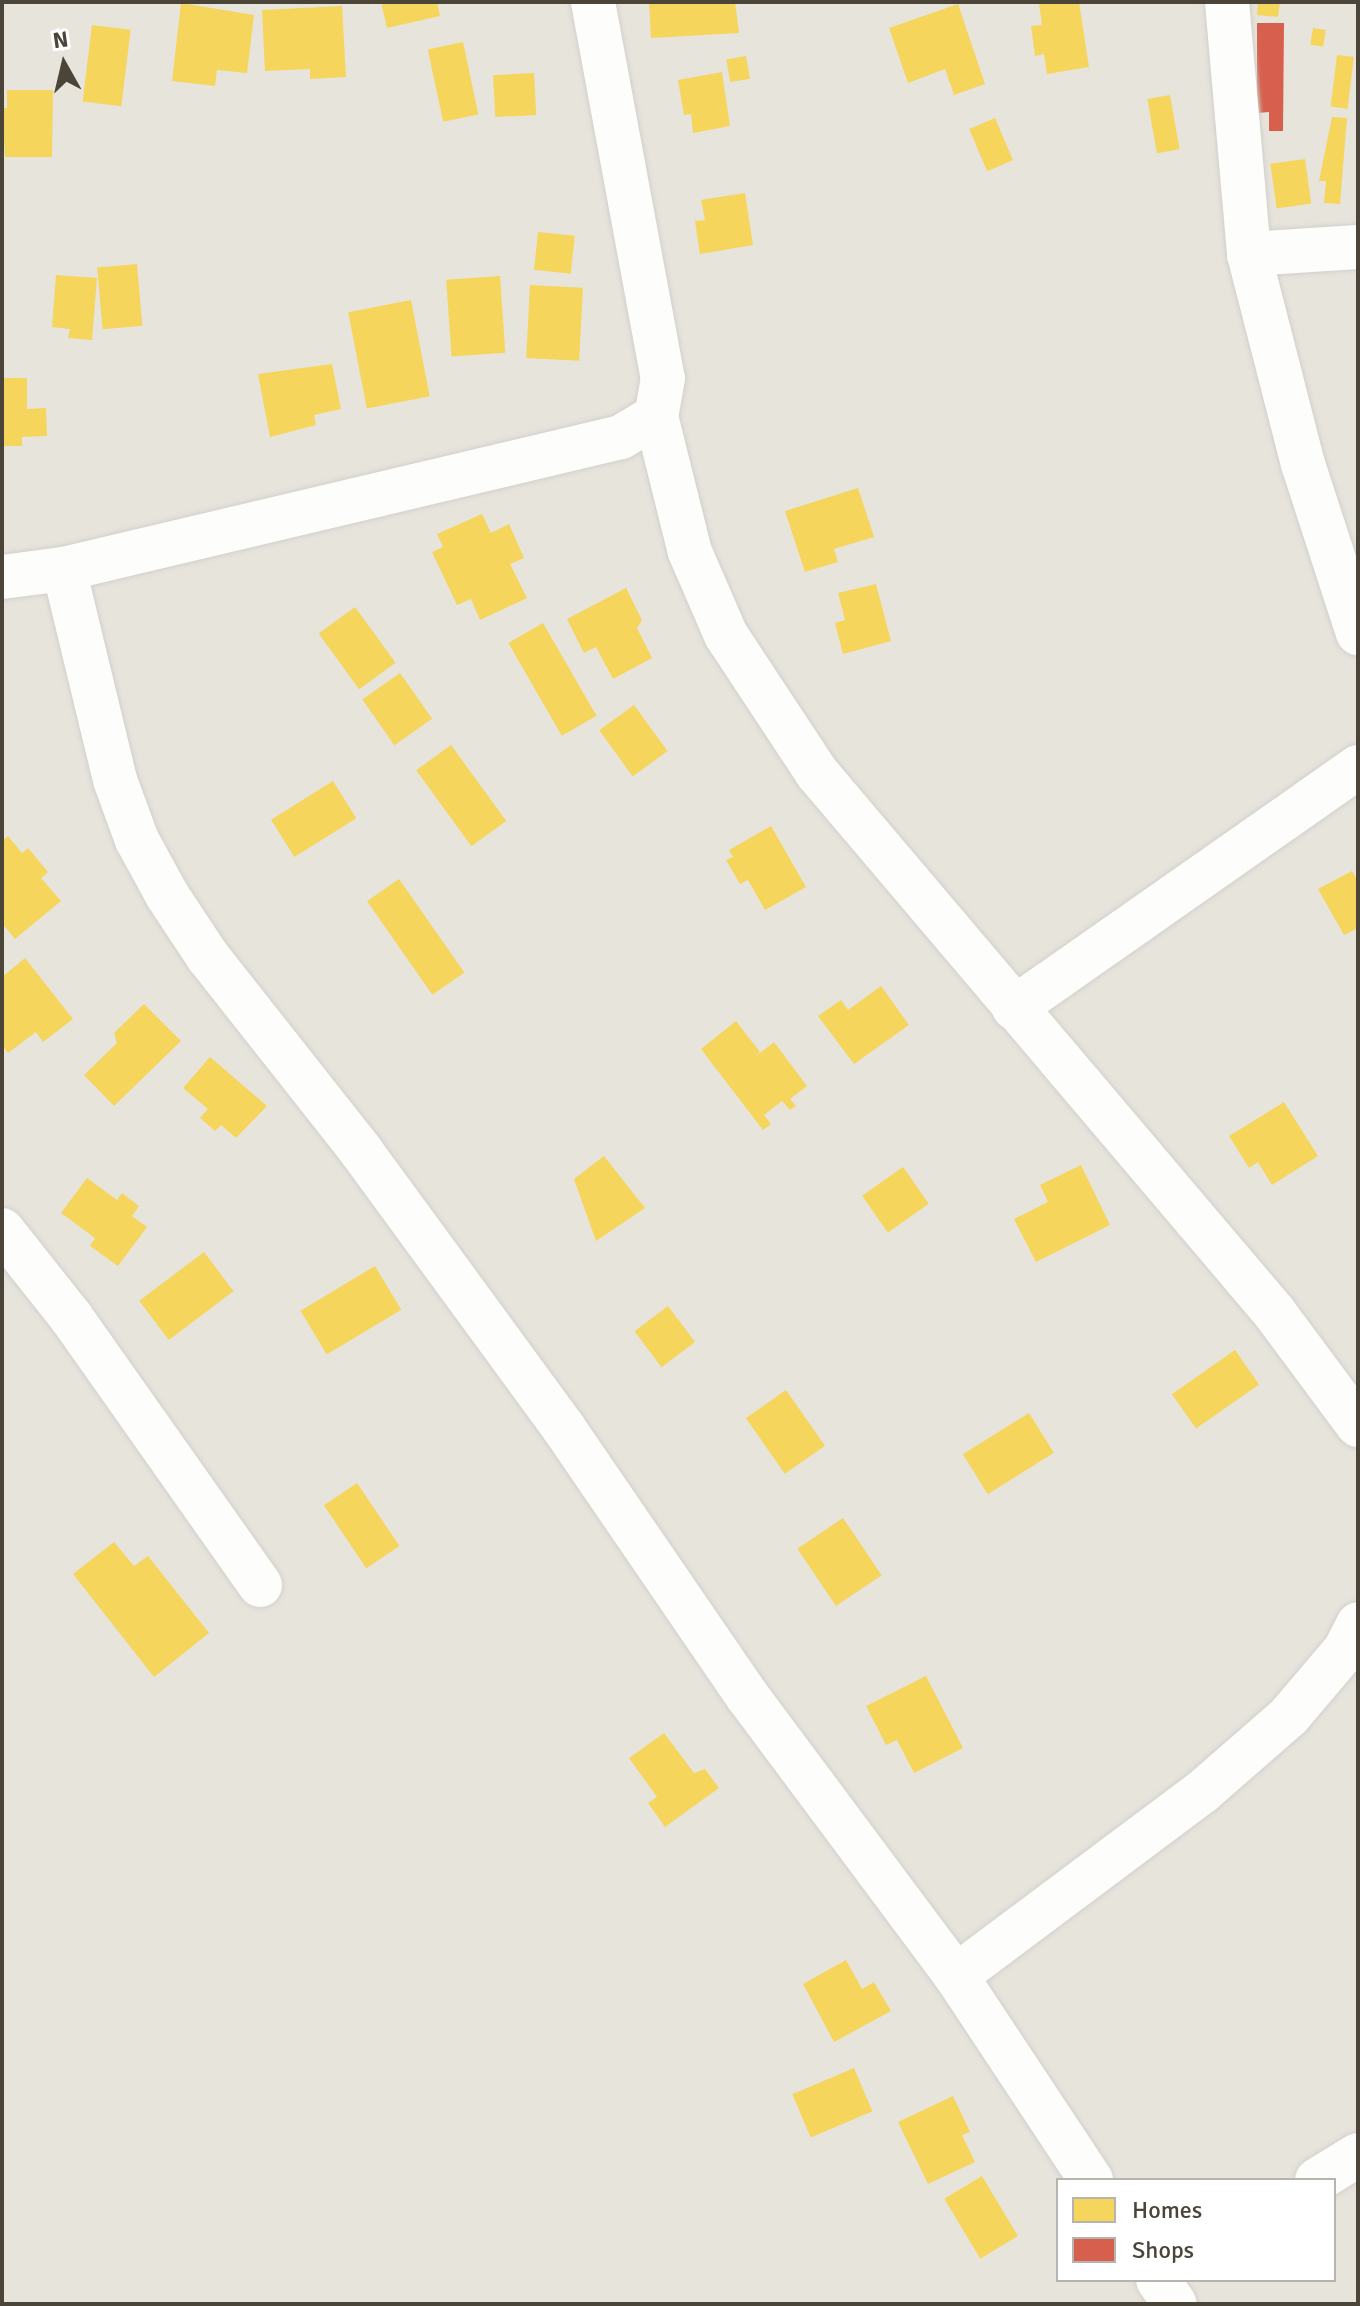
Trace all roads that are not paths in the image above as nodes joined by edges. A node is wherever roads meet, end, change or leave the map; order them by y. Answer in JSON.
{"nodes":[{"id":1,"x":593,"y":2,"type":"edge"},
{"id":2,"x":1227,"y":2,"type":"edge"},
{"id":3,"x":1358,"y":247,"type":"edge"},
{"id":4,"x":1249,"y":254,"type":"junction"},
{"id":5,"x":656,"y":416,"type":"junction"},
{"id":6,"x":64,"y":569,"type":"junction"},
{"id":7,"x":2,"y":577,"type":"edge"},
{"id":8,"x":1358,"y":633,"type":"edge"},
{"id":9,"x":1358,"y":767,"type":"edge"},
{"id":10,"x":1014,"y":1008,"type":"junction"},
{"id":11,"x":2,"y":1230,"type":"edge"},
{"id":12,"x":1358,"y":1425,"type":"edge"},
{"id":13,"x":260,"y":1585,"type":"dead end"},
{"id":14,"x":1358,"y":1624,"type":"edge"},
{"id":15,"x":956,"y":1976,"type":"junction"},
{"id":16,"x":1358,"y":2155,"type":"edge"},
{"id":17,"x":1090,"y":2178,"type":"edge"},
{"id":18,"x":1320,"y":2178,"type":"edge"},
{"id":19,"x":1159,"y":2282,"type":"edge"},
{"id":20,"x":1175,"y":2304,"type":"edge"}],
"edges":[{"from":1,"to":5,"type":"street"},
{"from":2,"to":4,"type":"street"},
{"from":3,"to":4,"type":"street"},
{"from":4,"to":8,"type":"street"},
{"from":5,"to":6,"type":"street"},
{"from":5,"to":10,"type":"street"},
{"from":6,"to":7,"type":"street"},
{"from":6,"to":15,"type":"street"},
{"from":9,"to":10,"type":"street"},
{"from":10,"to":12,"type":"street"},
{"from":11,"to":13,"type":"street"},
{"from":14,"to":15,"type":"street"},
{"from":15,"to":17,"type":"street"},
{"from":16,"to":18,"type":"street"},
{"from":19,"to":20,"type":"street"}]}
